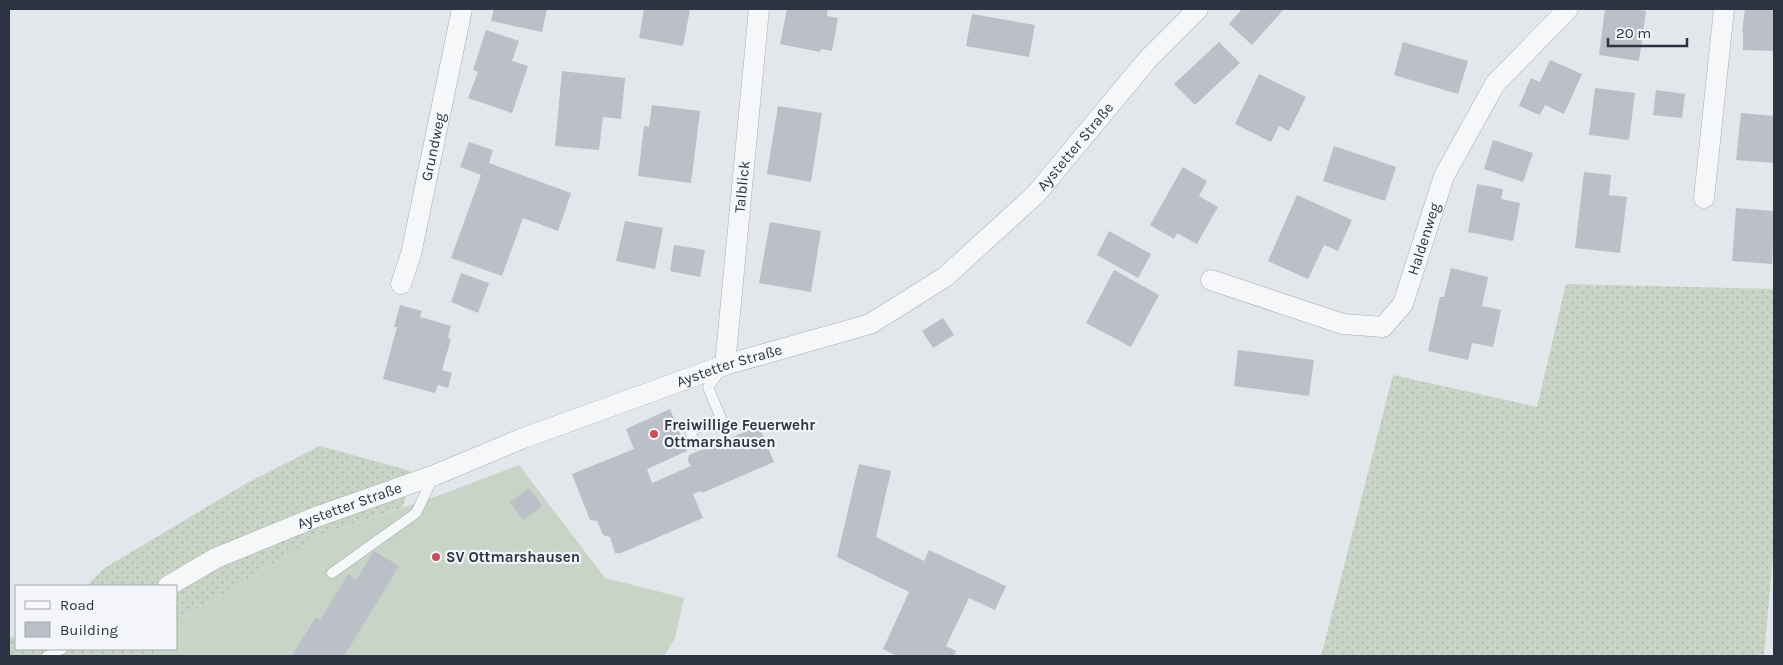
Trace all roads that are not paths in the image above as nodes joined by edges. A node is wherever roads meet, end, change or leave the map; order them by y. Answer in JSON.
{"nodes":[{"id":1,"x":462,"y":9,"type":"edge"},
{"id":2,"x":759,"y":9,"type":"edge"},
{"id":3,"x":1198,"y":9,"type":"edge"},
{"id":4,"x":1568,"y":9,"type":"edge"},
{"id":5,"x":1724,"y":9,"type":"edge"},
{"id":6,"x":1704,"y":198,"type":"dead end"},
{"id":7,"x":1211,"y":280,"type":"dead end"},
{"id":8,"x":401,"y":284,"type":"dead end"},
{"id":9,"x":725,"y":365,"type":"junction"},
{"id":10,"x":695,"y":444,"type":"dead end"},
{"id":11,"x":434,"y":475,"type":"junction"},
{"id":12,"x":332,"y":573,"type":"dead end"},
{"id":13,"x":170,"y":585,"type":"edge"},
{"id":14,"x":60,"y":650,"type":"edge"},
{"id":15,"x":47,"y":656,"type":"edge"}],
"edges":[{"from":1,"to":8,"type":"street","name":"Grundweg"},
{"from":2,"to":9,"type":"street","name":"Talblick"},
{"from":3,"to":9,"type":"street","name":"Aystetter Straße"},
{"from":4,"to":7,"type":"street","name":"Haldenweg"},
{"from":5,"to":6,"type":"street"},
{"from":9,"to":10,"type":"lane"},
{"from":9,"to":11,"type":"street","name":"Aystetter Straße"},
{"from":11,"to":12,"type":"lane"},
{"from":11,"to":13,"type":"street","name":"Aystetter Straße"},
{"from":14,"to":15,"type":"lane"}]}
